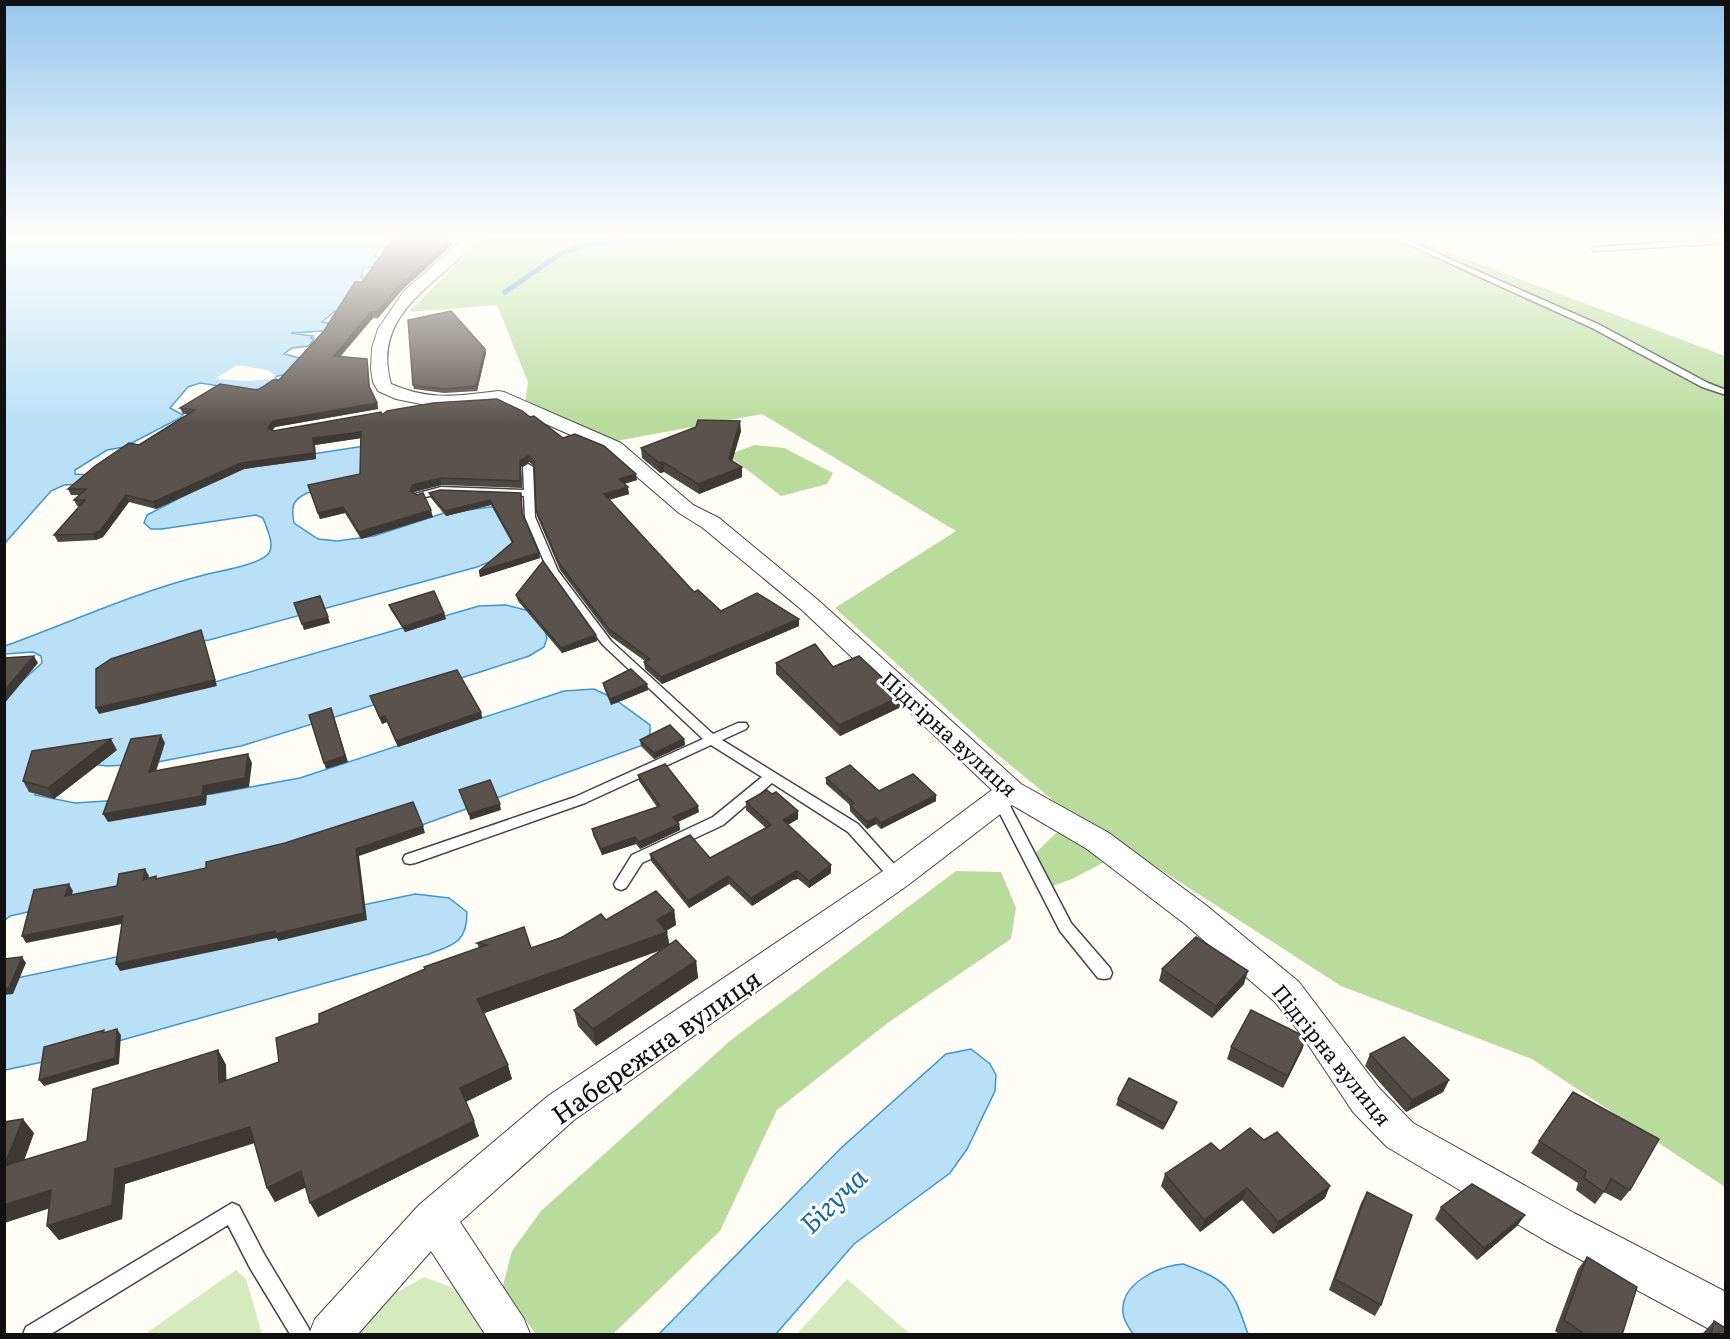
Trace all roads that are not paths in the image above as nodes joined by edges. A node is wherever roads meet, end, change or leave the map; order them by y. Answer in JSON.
{"nodes":[{"id":1,"x":408,"y":299,"type":"edge"},
{"id":2,"x":1535,"y":299,"type":"edge"},
{"id":3,"x":1725,"y":393,"type":"edge"},
{"id":4,"x":441,"y":403,"type":"junction"},
{"id":5,"x":406,"y":409,"type":"edge"},
{"id":6,"x":528,"y":467,"type":"edge"},
{"id":7,"x":529,"y":493,"type":"junction"},
{"id":8,"x":418,"y":496,"type":"edge"},
{"id":9,"x":742,"y":726,"type":"dead end"},
{"id":10,"x":712,"y":740,"type":"junction"},
{"id":11,"x":771,"y":777,"type":"junction"},
{"id":12,"x":1006,"y":796,"type":"junction"},
{"id":13,"x":410,"y":859,"type":"dead end"},
{"id":14,"x":897,"y":878,"type":"junction"},
{"id":15,"x":621,"y":884,"type":"dead end"},
{"id":16,"x":1104,"y":973,"type":"dead end"},
{"id":17,"x":433,"y":1219,"type":"junction"},
{"id":18,"x":1725,"y":1315,"type":"edge"},
{"id":19,"x":33,"y":1335,"type":"edge"},
{"id":20,"x":301,"y":1335,"type":"edge"},
{"id":21,"x":330,"y":1335,"type":"edge"},
{"id":22,"x":509,"y":1335,"type":"edge"}],
"edges":[{"from":1,"to":4,"type":"street","name":"Підгірна вулиця"},
{"from":2,"to":3,"type":"lane"},
{"from":4,"to":5,"type":"lane"},
{"from":4,"to":12,"type":"street","name":"Підгірна вулиця"},
{"from":6,"to":7,"type":"lane"},
{"from":7,"to":8,"type":"lane"},
{"from":7,"to":10,"type":"lane"},
{"from":9,"to":10,"type":"lane"},
{"from":10,"to":11,"type":"lane"},
{"from":10,"to":13,"type":"lane"},
{"from":11,"to":14,"type":"lane"},
{"from":11,"to":15,"type":"lane"},
{"from":12,"to":14,"type":"street","name":"Набережна вулиця"},
{"from":12,"to":16,"type":"lane"},
{"from":12,"to":18,"type":"street","name":"Підгірна вулиця"},
{"from":14,"to":17,"type":"street","name":"Набережна вулиця"},
{"from":17,"to":21,"type":"street","name":"Набережна вулиця"},
{"from":17,"to":22,"type":"street"},
{"from":19,"to":20,"type":"lane"}]}
